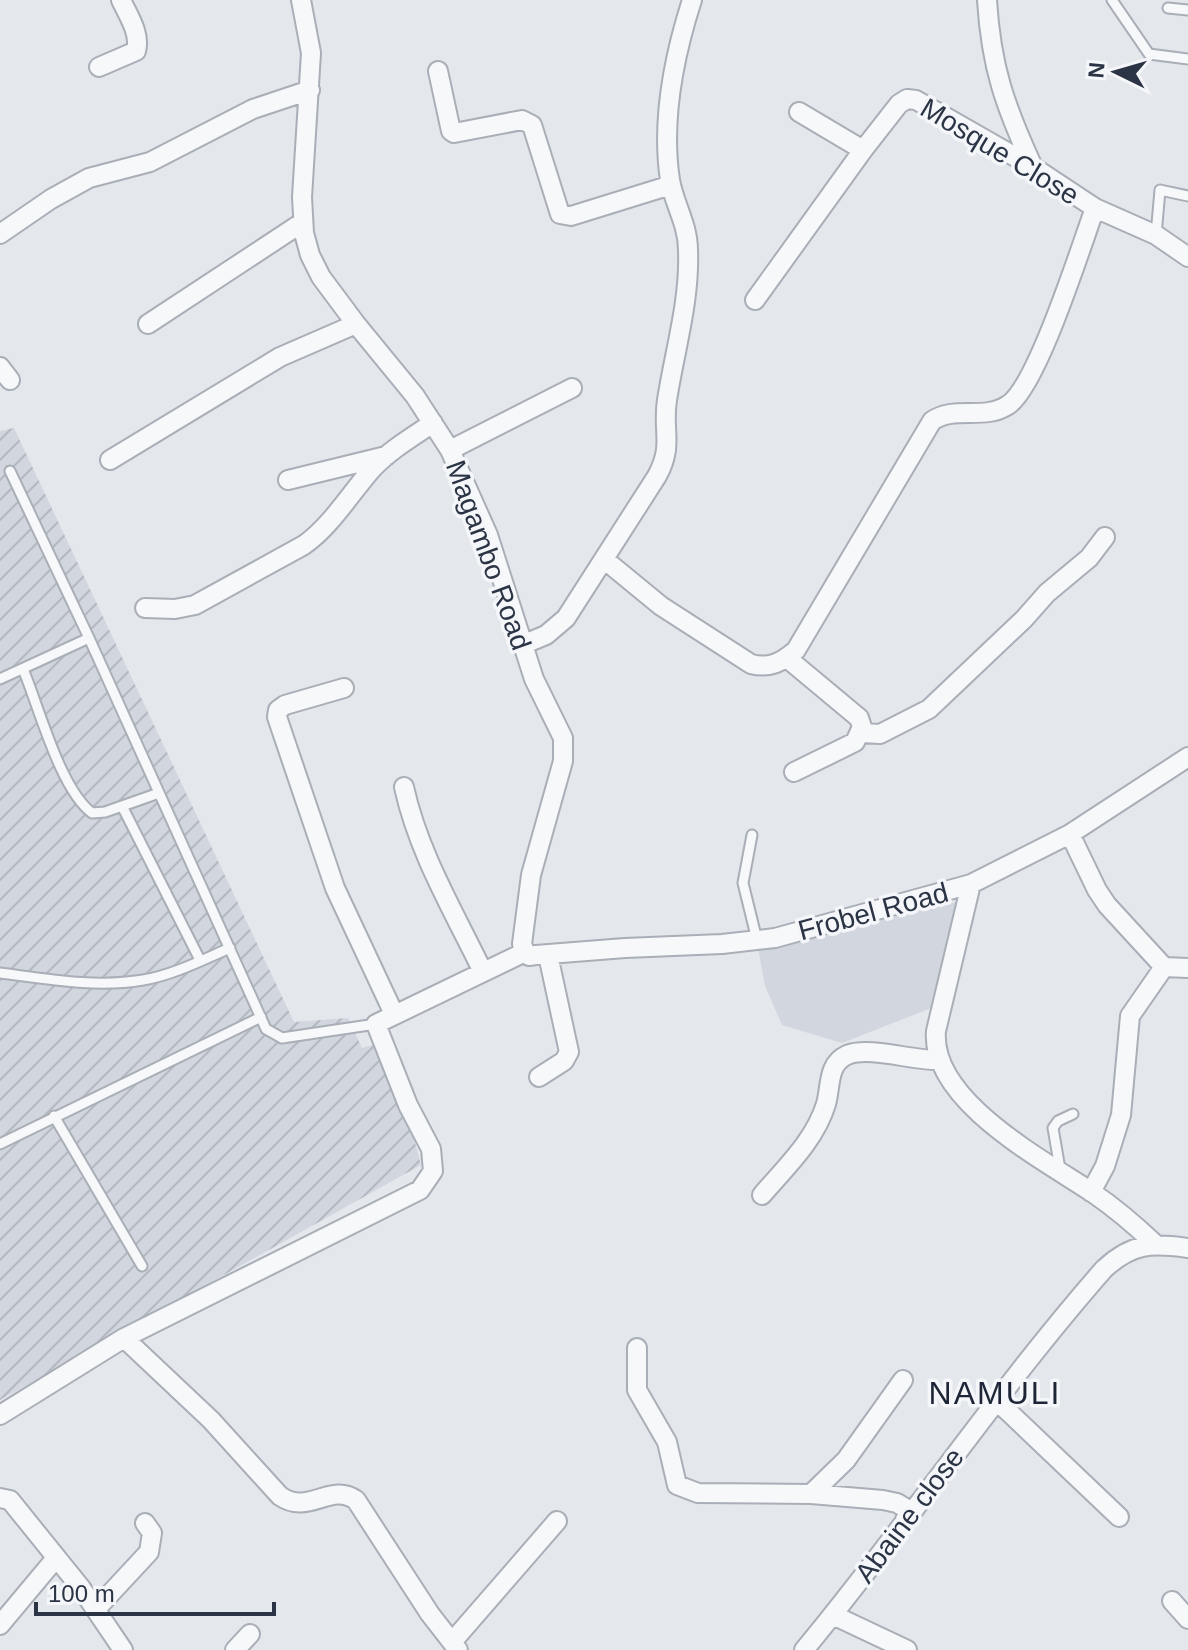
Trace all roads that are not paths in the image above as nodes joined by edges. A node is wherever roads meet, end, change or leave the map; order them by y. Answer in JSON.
{"nodes":[{"id":1,"x":121,"y":0,"type":"edge"},
{"id":2,"x":301,"y":0,"type":"edge"},
{"id":3,"x":692,"y":0,"type":"edge"},
{"id":4,"x":987,"y":0,"type":"edge"},
{"id":5,"x":1112,"y":0,"type":"edge"},
{"id":6,"x":1168,"y":8,"type":"dead end"},
{"id":7,"x":1188,"y":10,"type":"edge"},
{"id":8,"x":1188,"y":59,"type":"edge"},
{"id":9,"x":99,"y":67,"type":"dead end"},
{"id":10,"x":438,"y":71,"type":"dead end"},
{"id":11,"x":310,"y":90,"type":"junction"},
{"id":12,"x":799,"y":112,"type":"dead end"},
{"id":13,"x":863,"y":150,"type":"junction"},
{"id":14,"x":1033,"y":167,"type":"junction"},
{"id":15,"x":671,"y":185,"type":"junction"},
{"id":16,"x":1188,"y":196,"type":"edge"},
{"id":17,"x":1095,"y":208,"type":"junction"},
{"id":18,"x":303,"y":222,"type":"junction"},
{"id":19,"x":0,"y":234,"type":"edge"},
{"id":20,"x":1156,"y":235,"type":"junction"},
{"id":21,"x":1188,"y":257,"type":"edge"},
{"id":22,"x":755,"y":300,"type":"dead end"},
{"id":23,"x":148,"y":324,"type":"dead end"},
{"id":24,"x":356,"y":324,"type":"junction"},
{"id":25,"x":572,"y":388,"type":"dead end"},
{"id":26,"x":433,"y":423,"type":"junction"},
{"id":27,"x":450,"y":450,"type":"junction"},
{"id":28,"x":386,"y":456,"type":"junction"},
{"id":29,"x":110,"y":460,"type":"dead end"},
{"id":30,"x":10,"y":471,"type":"dead end"},
{"id":31,"x":288,"y":480,"type":"dead end"},
{"id":32,"x":1105,"y":537,"type":"dead end"},
{"id":33,"x":605,"y":560,"type":"junction"},
{"id":34,"x":145,"y":608,"type":"dead end"},
{"id":35,"x":89,"y":638,"type":"junction"},
{"id":36,"x":522,"y":645,"type":"junction"},
{"id":37,"x":787,"y":658,"type":"junction"},
{"id":38,"x":23,"y":669,"type":"junction"},
{"id":39,"x":0,"y":679,"type":"edge"},
{"id":40,"x":344,"y":688,"type":"dead end"},
{"id":41,"x":861,"y":733,"type":"junction"},
{"id":42,"x":1188,"y":757,"type":"edge"},
{"id":43,"x":794,"y":772,"type":"dead end"},
{"id":44,"x":404,"y":787,"type":"dead end"},
{"id":45,"x":159,"y":793,"type":"junction"},
{"id":46,"x":122,"y":806,"type":"junction"},
{"id":47,"x":1070,"y":834,"type":"junction"},
{"id":48,"x":752,"y":835,"type":"dead end"},
{"id":49,"x":971,"y":884,"type":"junction"},
{"id":50,"x":757,"y":940,"type":"junction"},
{"id":51,"x":230,"y":948,"type":"junction"},
{"id":52,"x":525,"y":952,"type":"junction"},
{"id":53,"x":548,"y":955,"type":"junction"},
{"id":54,"x":200,"y":960,"type":"junction"},
{"id":55,"x":1164,"y":967,"type":"junction"},
{"id":56,"x":1188,"y":968,"type":"edge"},
{"id":57,"x":483,"y":972,"type":"junction"},
{"id":58,"x":0,"y":973,"type":"edge"},
{"id":59,"x":394,"y":1014,"type":"junction"},
{"id":60,"x":261,"y":1017,"type":"junction"},
{"id":61,"x":376,"y":1024,"type":"junction"},
{"id":62,"x":939,"y":1060,"type":"junction"},
{"id":63,"x":539,"y":1077,"type":"dead end"},
{"id":64,"x":1073,"y":1114,"type":"dead end"},
{"id":65,"x":54,"y":1116,"type":"junction"},
{"id":66,"x":0,"y":1144,"type":"edge"},
{"id":67,"x":1060,"y":1173,"type":"junction"},
{"id":68,"x":762,"y":1195,"type":"dead end"},
{"id":69,"x":1098,"y":1197,"type":"junction"},
{"id":70,"x":1155,"y":1244,"type":"junction"},
{"id":71,"x":1188,"y":1248,"type":"edge"},
{"id":72,"x":142,"y":1266,"type":"dead end"},
{"id":73,"x":124,"y":1338,"type":"junction"},
{"id":74,"x":637,"y":1348,"type":"dead end"},
{"id":75,"x":903,"y":1380,"type":"dead end"},
{"id":76,"x":996,"y":1400,"type":"junction"},
{"id":77,"x":0,"y":1415,"type":"edge"},
{"id":78,"x":811,"y":1494,"type":"junction"},
{"id":79,"x":2,"y":1495,"type":"edge"},
{"id":80,"x":912,"y":1512,"type":"junction"},
{"id":81,"x":1119,"y":1517,"type":"dead end"},
{"id":82,"x":557,"y":1521,"type":"dead end"},
{"id":83,"x":145,"y":1523,"type":"dead end"},
{"id":84,"x":56,"y":1558,"type":"junction"},
{"id":85,"x":1172,"y":1601,"type":"dead end"},
{"id":86,"x":96,"y":1609,"type":"junction"},
{"id":87,"x":833,"y":1615,"type":"junction"},
{"id":88,"x":1188,"y":1619,"type":"edge"},
{"id":89,"x":0,"y":1625,"type":"edge"},
{"id":90,"x":250,"y":1634,"type":"dead end"},
{"id":91,"x":455,"y":1646,"type":"edge"},
{"id":92,"x":123,"y":1650,"type":"edge"},
{"id":93,"x":235,"y":1650,"type":"edge"},
{"id":94,"x":802,"y":1650,"type":"edge"},
{"id":95,"x":907,"y":1650,"type":"edge"}],
"edges":[{"from":1,"to":9,"type":"street"},
{"from":2,"to":11,"type":"street","name":"Magambo Road"},
{"from":3,"to":15,"type":"street"},
{"from":4,"to":14,"type":"street"},
{"from":5,"to":8,"type":"lane"},
{"from":6,"to":7,"type":"lane"},
{"from":10,"to":15,"type":"street"},
{"from":11,"to":18,"type":"street","name":"Magambo Road"},
{"from":11,"to":19,"type":"street"},
{"from":12,"to":13,"type":"street"},
{"from":13,"to":14,"type":"street","name":"Mosque Close"},
{"from":13,"to":22,"type":"street","name":"Mosque Close"},
{"from":14,"to":17,"type":"street","name":"Mosque Close"},
{"from":15,"to":33,"type":"street"},
{"from":16,"to":20,"type":"lane"},
{"from":17,"to":20,"type":"street","name":"Mosque Close"},
{"from":17,"to":37,"type":"street"},
{"from":18,"to":23,"type":"street"},
{"from":18,"to":24,"type":"street","name":"Magambo Road"},
{"from":20,"to":21,"type":"street","name":"Mosque Close"},
{"from":24,"to":26,"type":"street","name":"Magambo Road"},
{"from":24,"to":29,"type":"street"},
{"from":25,"to":27,"type":"street"},
{"from":26,"to":27,"type":"street","name":"Magambo Road"},
{"from":26,"to":28,"type":"street"},
{"from":27,"to":36,"type":"street","name":"Magambo Road"},
{"from":28,"to":31,"type":"street"},
{"from":28,"to":34,"type":"street"},
{"from":30,"to":35,"type":"lane"},
{"from":32,"to":41,"type":"street"},
{"from":33,"to":36,"type":"street"},
{"from":33,"to":37,"type":"street"},
{"from":35,"to":38,"type":"lane"},
{"from":35,"to":45,"type":"lane"},
{"from":36,"to":52,"type":"street","name":"Magambo Road"},
{"from":37,"to":41,"type":"street"},
{"from":38,"to":39,"type":"lane"},
{"from":38,"to":46,"type":"lane"},
{"from":40,"to":59,"type":"street"},
{"from":41,"to":43,"type":"street"},
{"from":42,"to":47,"type":"street","name":"Frobel Road"},
{"from":44,"to":57,"type":"street"},
{"from":45,"to":46,"type":"lane"},
{"from":45,"to":51,"type":"lane"},
{"from":46,"to":54,"type":"lane"},
{"from":47,"to":49,"type":"street","name":"Frobel Road"},
{"from":47,"to":55,"type":"street"},
{"from":48,"to":50,"type":"lane"},
{"from":49,"to":50,"type":"street","name":"Frobel Road"},
{"from":49,"to":62,"type":"street"},
{"from":50,"to":53,"type":"street","name":"Frobel Road"},
{"from":51,"to":54,"type":"lane"},
{"from":51,"to":60,"type":"lane"},
{"from":52,"to":53,"type":"street","name":"Frobel Road"},
{"from":52,"to":57,"type":"street"},
{"from":53,"to":63,"type":"street"},
{"from":54,"to":58,"type":"lane"},
{"from":55,"to":56,"type":"street"},
{"from":55,"to":69,"type":"street"},
{"from":57,"to":59,"type":"street"},
{"from":59,"to":61,"type":"street"},
{"from":60,"to":61,"type":"lane"},
{"from":60,"to":65,"type":"lane"},
{"from":61,"to":73,"type":"street"},
{"from":62,"to":67,"type":"street"},
{"from":62,"to":68,"type":"street"},
{"from":64,"to":67,"type":"lane"},
{"from":65,"to":66,"type":"lane"},
{"from":65,"to":72,"type":"lane"},
{"from":67,"to":69,"type":"street"},
{"from":69,"to":70,"type":"street"},
{"from":70,"to":71,"type":"street"},
{"from":70,"to":76,"type":"street","name":"Abaine close"},
{"from":73,"to":77,"type":"street"},
{"from":73,"to":91,"type":"street"},
{"from":74,"to":78,"type":"street"},
{"from":75,"to":78,"type":"street"},
{"from":76,"to":80,"type":"street","name":"Abaine close"},
{"from":76,"to":81,"type":"street"},
{"from":78,"to":80,"type":"street"},
{"from":79,"to":84,"type":"street"},
{"from":80,"to":87,"type":"street","name":"Abaine close"},
{"from":80,"to":94,"type":"street"},
{"from":82,"to":91,"type":"street"},
{"from":83,"to":86,"type":"street"},
{"from":84,"to":86,"type":"street"},
{"from":84,"to":89,"type":"street"},
{"from":85,"to":88,"type":"street"},
{"from":86,"to":92,"type":"street"},
{"from":87,"to":94,"type":"street","name":"Abaine close"},
{"from":87,"to":95,"type":"street"},
{"from":90,"to":93,"type":"street"}]}
